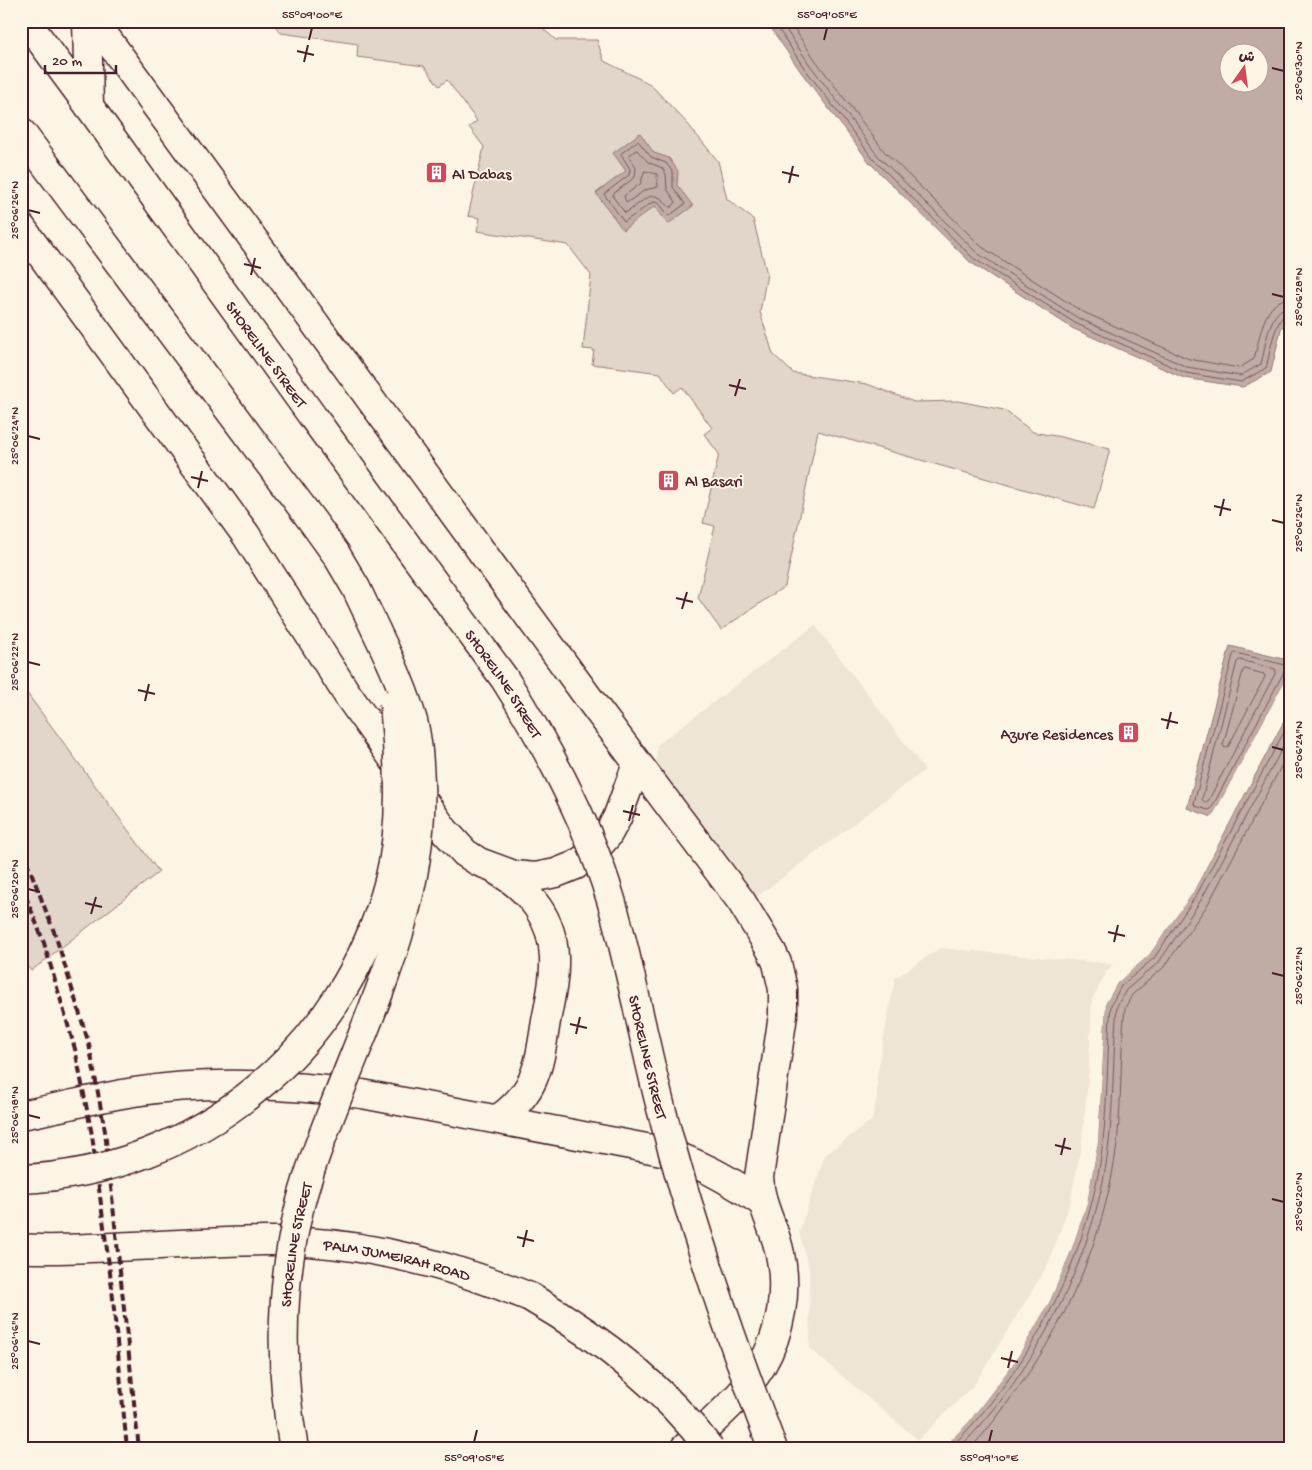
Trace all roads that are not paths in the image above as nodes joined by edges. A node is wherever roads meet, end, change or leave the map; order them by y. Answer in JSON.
{"nodes":[{"id":1,"x":26,"y":21,"type":"edge"},
{"id":2,"x":87,"y":21,"type":"edge"},
{"id":3,"x":94,"y":21,"type":"edge"},
{"id":4,"x":89,"y":106,"type":"junction"},
{"id":5,"x":21,"y":132,"type":"edge"},
{"id":6,"x":21,"y":227,"type":"edge"},
{"id":7,"x":390,"y":660,"type":"junction"},
{"id":8,"x":637,"y":764,"type":"junction"},
{"id":9,"x":494,"y":869,"type":"junction"},
{"id":10,"x":21,"y":1115,"type":"edge"},
{"id":11,"x":498,"y":1119,"type":"junction"},
{"id":12,"x":21,"y":1180,"type":"edge"},
{"id":13,"x":762,"y":1202,"type":"junction"},
{"id":14,"x":21,"y":1248,"type":"edge"},
{"id":15,"x":294,"y":1449,"type":"edge"},
{"id":16,"x":684,"y":1449,"type":"edge"},
{"id":17,"x":710,"y":1449,"type":"edge"},
{"id":18,"x":773,"y":1449,"type":"edge"}],
"edges":[{"from":1,"to":4,"type":"main road","name":"SHORELINE STREET"},
{"from":2,"to":4,"type":"main road"},
{"from":3,"to":8,"type":"main road"},
{"from":4,"to":18,"type":"main road","name":"SHORELINE STREET","bridge":true},
{"from":5,"to":7,"type":"main road","name":"SHORELINE STREET"},
{"from":6,"to":9,"type":"main road"},
{"from":7,"to":12,"type":"main road","bridge":true},
{"from":7,"to":15,"type":"main road","name":"SHORELINE STREET","bridge":true},
{"from":8,"to":9,"type":"main road"},
{"from":8,"to":13,"type":"main road"},
{"from":9,"to":11,"type":"main road"},
{"from":10,"to":11,"type":"main road"},
{"from":11,"to":13,"type":"main road"},
{"from":13,"to":16,"type":"main road"},
{"from":14,"to":17,"type":"main road","name":"PALM JUMEIRAH ROAD","bridge":true}]}
